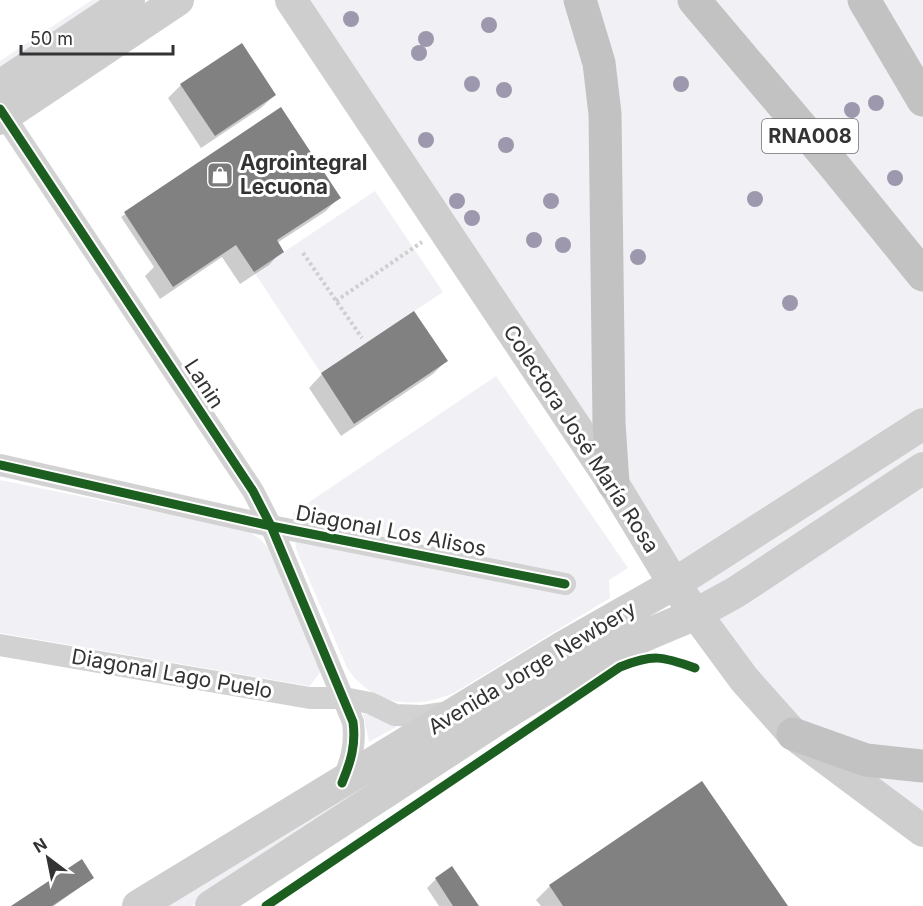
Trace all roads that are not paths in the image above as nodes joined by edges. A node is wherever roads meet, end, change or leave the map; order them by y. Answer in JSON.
{"nodes":[{"id":1,"x":129,"y":0,"type":"edge"},
{"id":2,"x":178,"y":0,"type":"edge"},
{"id":3,"x":291,"y":0,"type":"edge"},
{"id":4,"x":580,"y":0,"type":"edge"},
{"id":5,"x":694,"y":0,"type":"edge"},
{"id":6,"x":864,"y":0,"type":"edge"},
{"id":7,"x":923,"y":99,"type":"edge"},
{"id":8,"x":1,"y":107,"type":"edge"},
{"id":9,"x":923,"y":275,"type":"edge"},
{"id":10,"x":923,"y":424,"type":"edge"},
{"id":11,"x":0,"y":465,"type":"edge"},
{"id":12,"x":923,"y":468,"type":"edge"},
{"id":13,"x":613,"y":483,"type":"junction"},
{"id":14,"x":271,"y":526,"type":"junction"},
{"id":15,"x":565,"y":584,"type":"dead end"},
{"id":16,"x":674,"y":584,"type":"junction"},
{"id":17,"x":696,"y":614,"type":"junction"},
{"id":18,"x":0,"y":645,"type":"edge"},
{"id":19,"x":344,"y":698,"type":"junction"},
{"id":20,"x":458,"y":711,"type":"junction"},
{"id":21,"x":793,"y":734,"type":"junction"},
{"id":22,"x":923,"y":766,"type":"edge"},
{"id":23,"x":342,"y":783,"type":"junction"},
{"id":24,"x":923,"y":831,"type":"edge"},
{"id":25,"x":138,"y":906,"type":"edge"},
{"id":26,"x":211,"y":906,"type":"edge"}],
"edges":[{"from":1,"to":8,"type":"main road"},
{"from":2,"to":8,"type":"main road"},
{"from":3,"to":13,"type":"main road","name":"Colectora José María Rosa"},
{"from":4,"to":13,"type":"highway"},
{"from":5,"to":9,"type":"highway","number":"RNA008"},
{"from":6,"to":7,"type":"highway"},
{"from":8,"to":14,"type":"street","name":"Lanin"},
{"from":10,"to":16,"type":"main road","name":"Avenida Jorge Newbery"},
{"from":11,"to":14,"type":"street","name":"Diagonal Los Alisos"},
{"from":12,"to":17,"type":"main road","name":"Avenida Jorge Newbery"},
{"from":13,"to":16,"type":"main road","name":"Colectora José María Rosa"},
{"from":14,"to":15,"type":"street","name":"Diagonal Los Alisos"},
{"from":14,"to":19,"type":"street","name":"Lanin"},
{"from":16,"to":17,"type":"main road","name":"Colectora José María Rosa"},
{"from":16,"to":20,"type":"main road","name":"Avenida Jorge Newbery"},
{"from":17,"to":21,"type":"main road","name":"Colectora José María Rosa"},
{"from":17,"to":26,"type":"main road","name":"Avenida Jorge Newbery"},
{"from":18,"to":19,"type":"street","name":"Diagonal Lago Puelo"},
{"from":19,"to":20,"type":"street","name":"Diagonal Lago Puelo"},
{"from":19,"to":23,"type":"street"},
{"from":20,"to":23,"type":"main road","name":"Avenida Jorge Newbery"},
{"from":21,"to":22,"type":"highway"},
{"from":21,"to":24,"type":"main road","name":"Colectora José María Rosa"},
{"from":23,"to":25,"type":"main road","name":"Avenida Jorge Newbery"}]}
